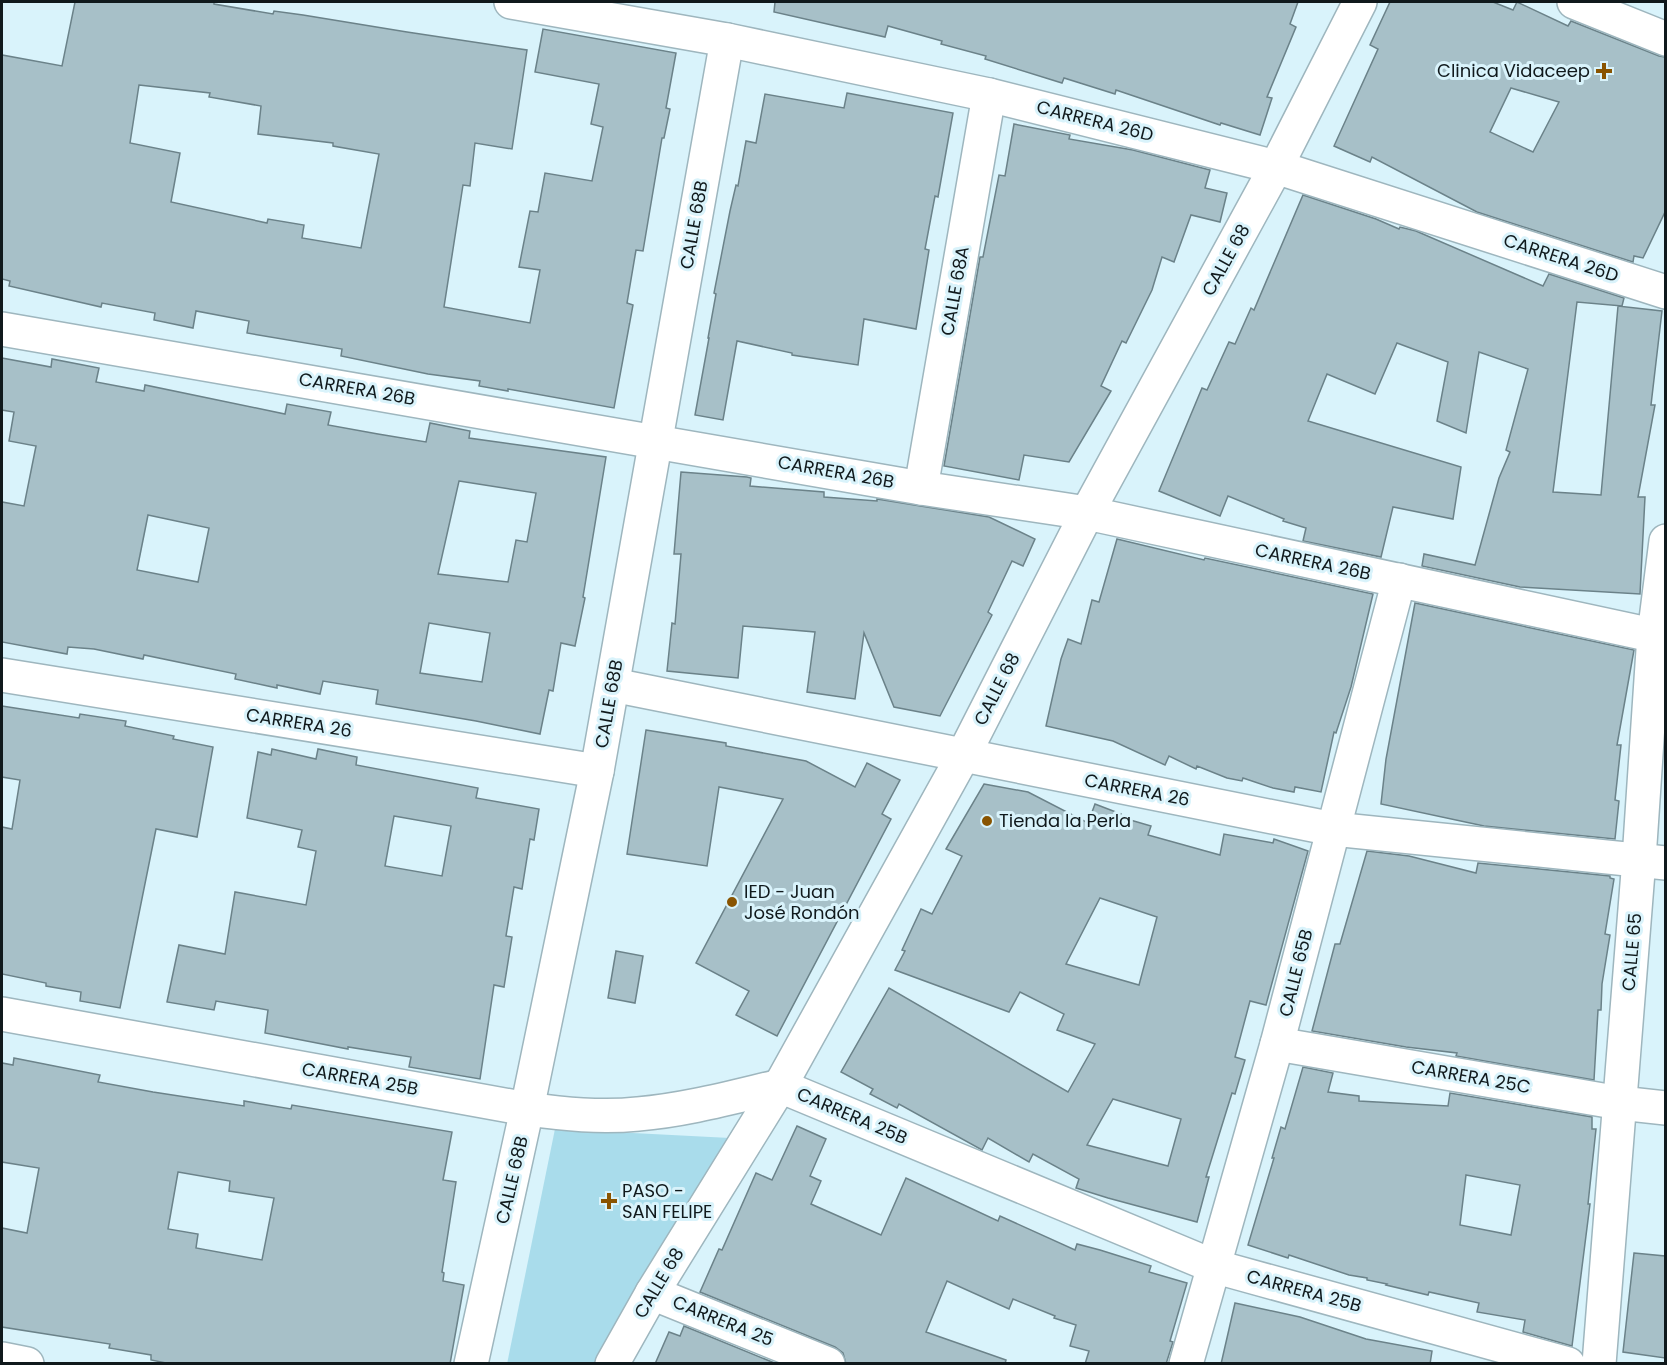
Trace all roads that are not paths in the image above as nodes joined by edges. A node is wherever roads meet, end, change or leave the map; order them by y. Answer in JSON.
{"nodes":[{"id":1,"x":524,"y":2,"type":"edge"},
{"id":2,"x":1360,"y":2,"type":"edge"},
{"id":3,"x":1574,"y":2,"type":"edge"},
{"id":4,"x":1665,"y":39,"type":"edge"},
{"id":5,"x":727,"y":40,"type":"junction"},
{"id":6,"x":989,"y":95,"type":"junction"},
{"id":7,"x":1276,"y":167,"type":"junction"},
{"id":8,"x":1665,"y":292,"type":"edge"},
{"id":9,"x":2,"y":329,"type":"edge"},
{"id":10,"x":656,"y":440,"type":"junction"},
{"id":11,"x":921,"y":488,"type":"junction"},
{"id":12,"x":1087,"y":513,"type":"junction"},
{"id":13,"x":1665,"y":540,"type":"edge"},
{"id":14,"x":1399,"y":580,"type":"junction"},
{"id":15,"x":1660,"y":636,"type":"edge"},
{"id":16,"x":2,"y":675,"type":"edge"},
{"id":17,"x":613,"y":685,"type":"junction"},
{"id":18,"x":963,"y":756,"type":"junction"},
{"id":19,"x":597,"y":771,"type":"junction"},
{"id":20,"x":1333,"y":829,"type":"junction"},
{"id":21,"x":1652,"y":861,"type":"edge"},
{"id":22,"x":2,"y":1014,"type":"edge"},
{"id":23,"x":1277,"y":1044,"type":"junction"},
{"id":24,"x":780,"y":1086,"type":"junction"},
{"id":25,"x":1620,"y":1103,"type":"junction"},
{"id":26,"x":1665,"y":1108,"type":"edge"},
{"id":27,"x":527,"y":1109,"type":"junction"},
{"id":28,"x":1213,"y":1266,"type":"junction"},
{"id":29,"x":652,"y":1293,"type":"junction"},
{"id":30,"x":2,"y":1359,"type":"edge"},
{"id":31,"x":27,"y":1364,"type":"edge"},
{"id":32,"x":471,"y":1364,"type":"edge"},
{"id":33,"x":612,"y":1364,"type":"edge"},
{"id":34,"x":828,"y":1364,"type":"edge"},
{"id":35,"x":1186,"y":1364,"type":"edge"},
{"id":36,"x":1569,"y":1364,"type":"edge"},
{"id":37,"x":1599,"y":1364,"type":"edge"}],
"edges":[{"from":1,"to":5,"type":"street","name":"CARRERA 26D"},
{"from":2,"to":7,"type":"street","name":"CALLE 68"},
{"from":3,"to":4,"type":"street"},
{"from":5,"to":6,"type":"street","name":"CARRERA 26D"},
{"from":5,"to":10,"type":"street","name":"CALLE 68B"},
{"from":6,"to":7,"type":"street","name":"CARRERA 26D"},
{"from":6,"to":11,"type":"street","name":"CALLE 68A"},
{"from":7,"to":8,"type":"street","name":"CARRERA 26D"},
{"from":7,"to":12,"type":"street","name":"CALLE 68"},
{"from":9,"to":10,"type":"street","name":"CARRERA 26B"},
{"from":10,"to":11,"type":"street","name":"CARRERA 26B"},
{"from":10,"to":17,"type":"street","name":"CALLE 68B"},
{"from":11,"to":12,"type":"street","name":"CARRERA 26B"},
{"from":12,"to":14,"type":"street","name":"CARRERA 26B"},
{"from":12,"to":18,"type":"street","name":"CALLE 68"},
{"from":13,"to":15,"type":"street","name":"CALLE 65"},
{"from":14,"to":15,"type":"street","name":"CARRERA 26B"},
{"from":14,"to":20,"type":"street","name":"CALLE 65B"},
{"from":15,"to":21,"type":"street","name":"CALLE 65"},
{"from":16,"to":19,"type":"street","name":"CARRERA 26"},
{"from":17,"to":18,"type":"street","name":"CARRERA 26"},
{"from":17,"to":19,"type":"street","name":"CALLE 68B"},
{"from":18,"to":20,"type":"street","name":"CARRERA 26"},
{"from":18,"to":24,"type":"street","name":"CALLE 68"},
{"from":19,"to":27,"type":"street","name":"CALLE 68B"},
{"from":20,"to":21,"type":"street","name":"CARRERA 26"},
{"from":20,"to":23,"type":"street","name":"CALLE 65B"},
{"from":21,"to":25,"type":"street","name":"CALLE 65"},
{"from":22,"to":27,"type":"street","name":"CARRERA 25B"},
{"from":23,"to":25,"type":"street","name":"CARRERA 25C"},
{"from":23,"to":28,"type":"street","name":"CALLE 65B"},
{"from":24,"to":27,"type":"street","name":"CARRERA 25B"},
{"from":24,"to":28,"type":"street","name":"CARRERA 25B"},
{"from":24,"to":29,"type":"street","name":"CALLE 68"},
{"from":25,"to":26,"type":"street","name":"CARRERA 25C"},
{"from":25,"to":37,"type":"street","name":"CALLE 65"},
{"from":27,"to":32,"type":"street","name":"CALLE 68B"},
{"from":28,"to":35,"type":"street","name":"CALLE 65B"},
{"from":28,"to":36,"type":"street","name":"CARRERA 25B"},
{"from":29,"to":33,"type":"street","name":"CALLE 68"},
{"from":29,"to":34,"type":"street","name":"CARRERA 25"},
{"from":30,"to":31,"type":"street"}]}
